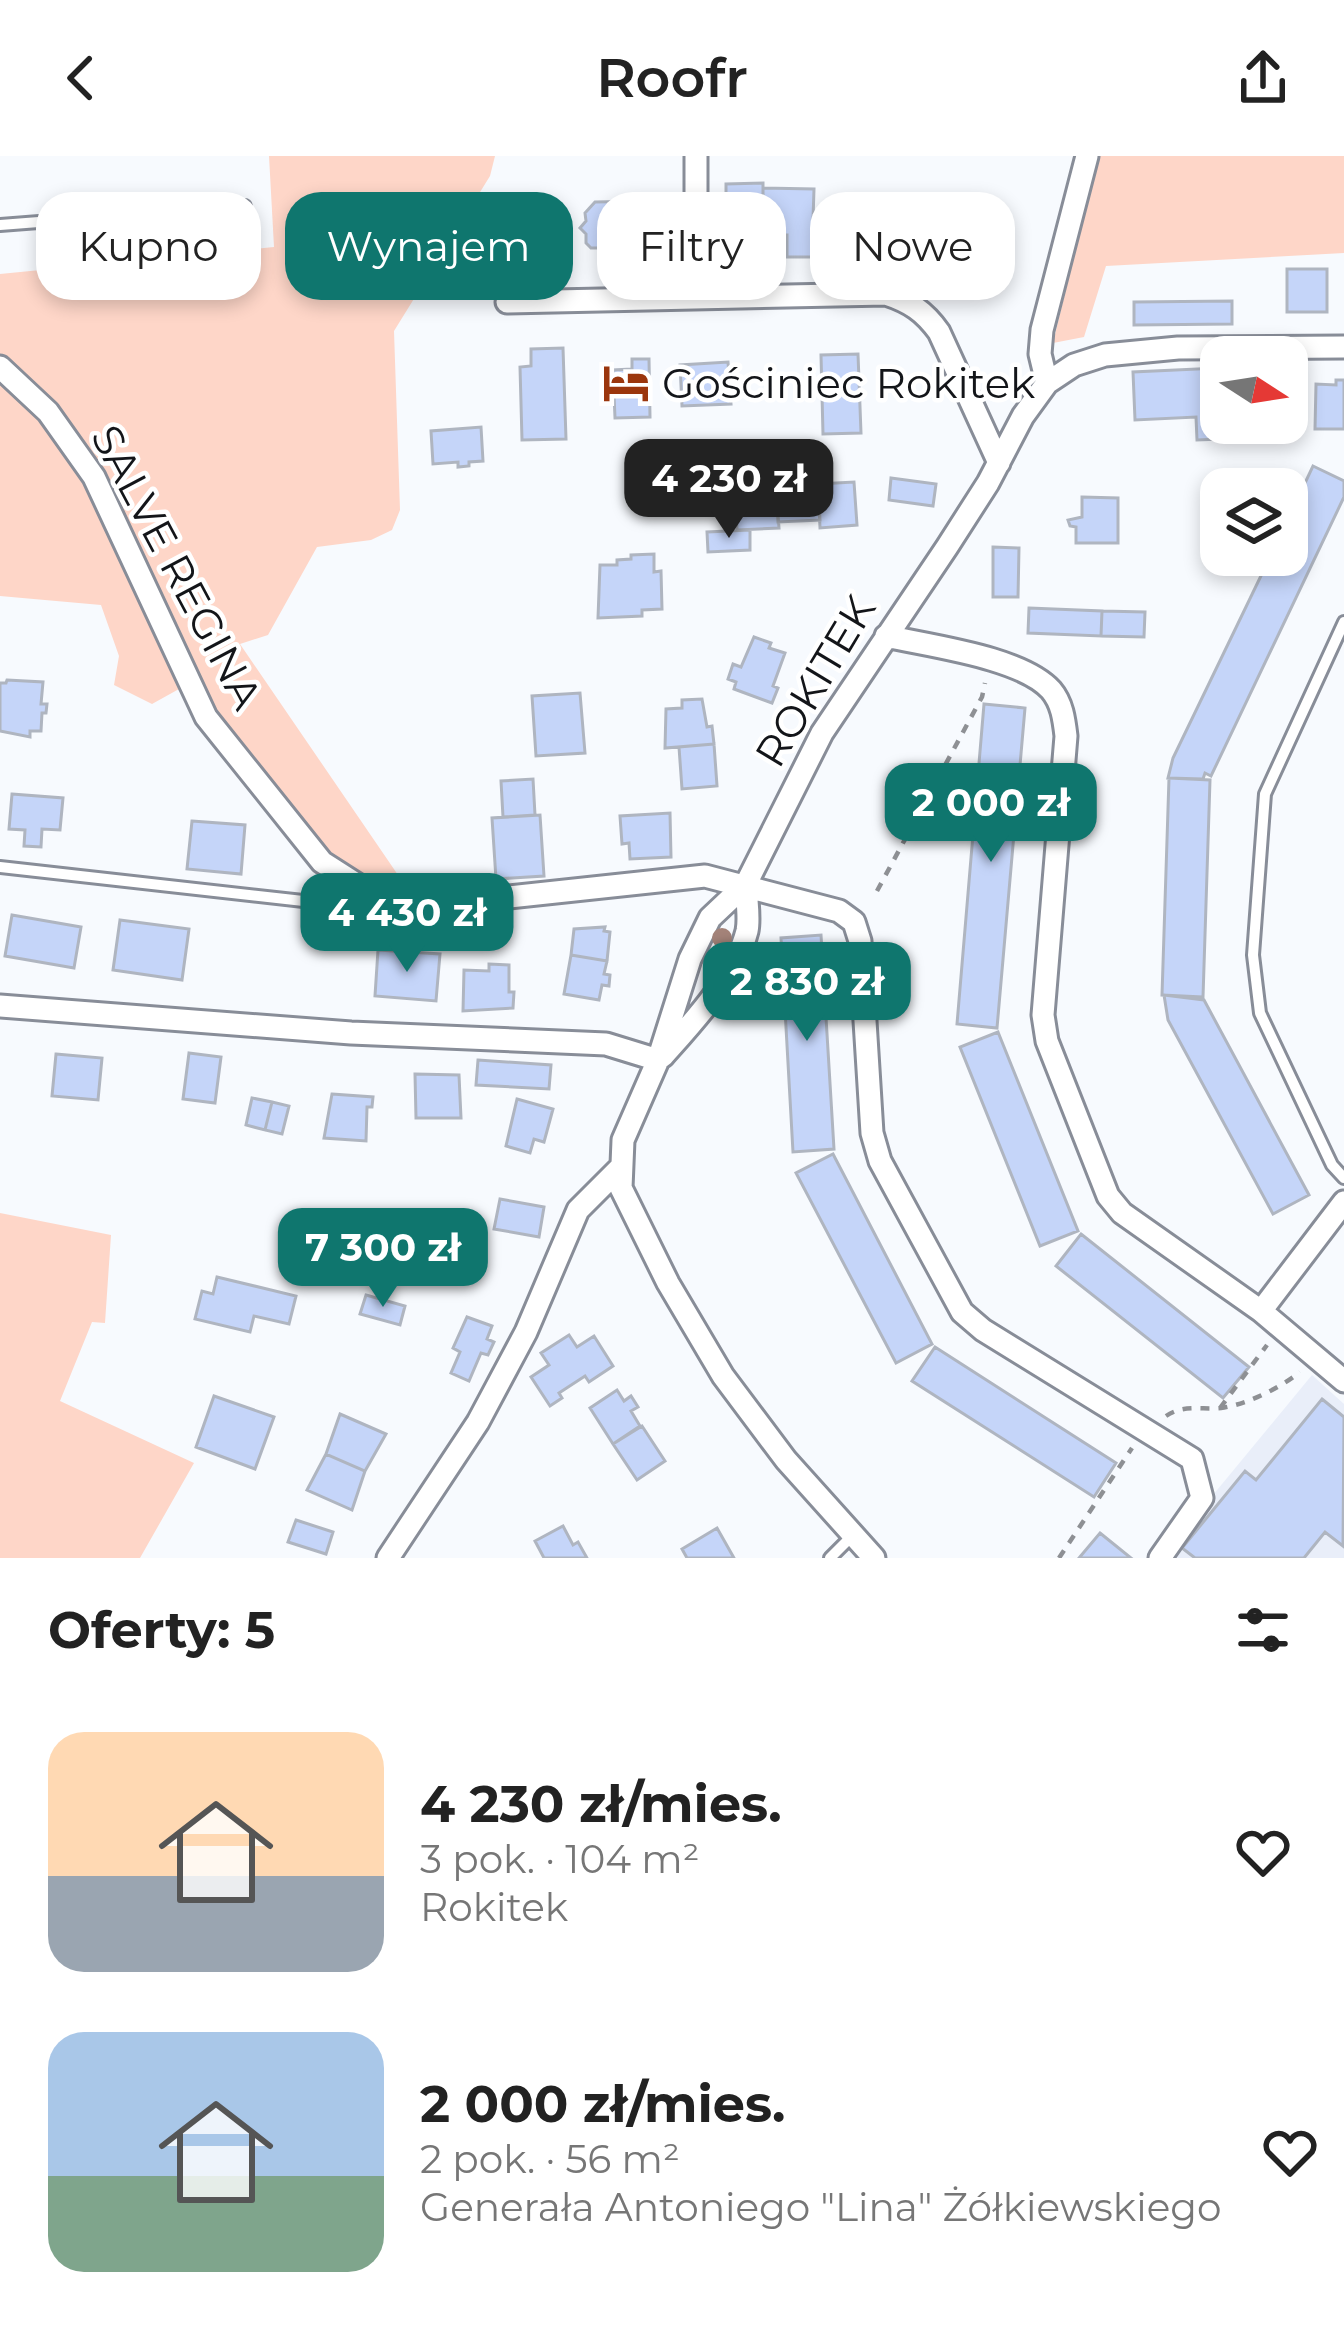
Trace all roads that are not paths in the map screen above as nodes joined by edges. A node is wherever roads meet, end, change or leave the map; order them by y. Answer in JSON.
{"nodes":[{"id":1,"x":696,"y":156,"type":"edge"},
{"id":2,"x":1087,"y":156,"type":"edge"},
{"id":3,"x":696,"y":192,"type":"edge"},
{"id":4,"x":36,"y":222,"type":"edge"},
{"id":5,"x":0,"y":225,"type":"edge"},
{"id":6,"x":786,"y":296,"type":"edge"},
{"id":7,"x":597,"y":300,"type":"edge"},
{"id":8,"x":507,"y":302,"type":"dead end"},
{"id":9,"x":1344,"y":347,"type":"edge"},
{"id":10,"x":0,"y":367,"type":"edge"},
{"id":11,"x":1047,"y":383,"type":"junction"},
{"id":12,"x":999,"y":463,"type":"junction"},
{"id":13,"x":1344,"y":622,"type":"edge"},
{"id":14,"x":886,"y":636,"type":"junction"},
{"id":15,"x":0,"y":867,"type":"edge"},
{"id":16,"x":746,"y":884,"type":"junction"},
{"id":17,"x":372,"y":894,"type":"junction"},
{"id":18,"x":0,"y":1006,"type":"edge"},
{"id":19,"x":658,"y":1060,"type":"junction"},
{"id":20,"x":619,"y":1169,"type":"junction"},
{"id":21,"x":1344,"y":1178,"type":"edge"},
{"id":22,"x":1344,"y":1202,"type":"edge"},
{"id":23,"x":1261,"y":1311,"type":"junction"},
{"id":24,"x":1344,"y":1382,"type":"edge"},
{"id":25,"x":852,"y":1536,"type":"junction"},
{"id":26,"x":388,"y":1558,"type":"edge"},
{"id":27,"x":830,"y":1558,"type":"edge"},
{"id":28,"x":874,"y":1558,"type":"edge"},
{"id":29,"x":1160,"y":1558,"type":"edge"}],
"edges":[{"from":1,"to":3,"type":"street"},
{"from":2,"to":11,"type":"street"},
{"from":4,"to":5,"type":"lane"},
{"from":6,"to":12,"type":"street"},
{"from":7,"to":8,"type":"street"},
{"from":9,"to":11,"type":"street"},
{"from":10,"to":17,"type":"street","name":"SALVE REGINA"},
{"from":11,"to":12,"type":"street","name":"ROKITEK"},
{"from":12,"to":14,"type":"street","name":"ROKITEK"},
{"from":13,"to":21,"type":"lane"},
{"from":14,"to":16,"type":"street","name":"ROKITEK"},
{"from":14,"to":23,"type":"street"},
{"from":15,"to":17,"type":"lane"},
{"from":16,"to":17,"type":"street","name":"SALVE REGINA"},
{"from":16,"to":19,"type":"street","name":"ROKITEK"},
{"from":16,"to":19,"type":"street","name":"ROKITEK"},
{"from":16,"to":29,"type":"street","name":"SALVE REGINA"},
{"from":18,"to":19,"type":"street"},
{"from":19,"to":20,"type":"street","name":"ROKITEK"},
{"from":20,"to":25,"type":"street"},
{"from":20,"to":26,"type":"street","name":"ROKITEK"},
{"from":22,"to":23,"type":"street"},
{"from":23,"to":24,"type":"street"},
{"from":25,"to":27,"type":"lane"},
{"from":25,"to":28,"type":"street"}]}
